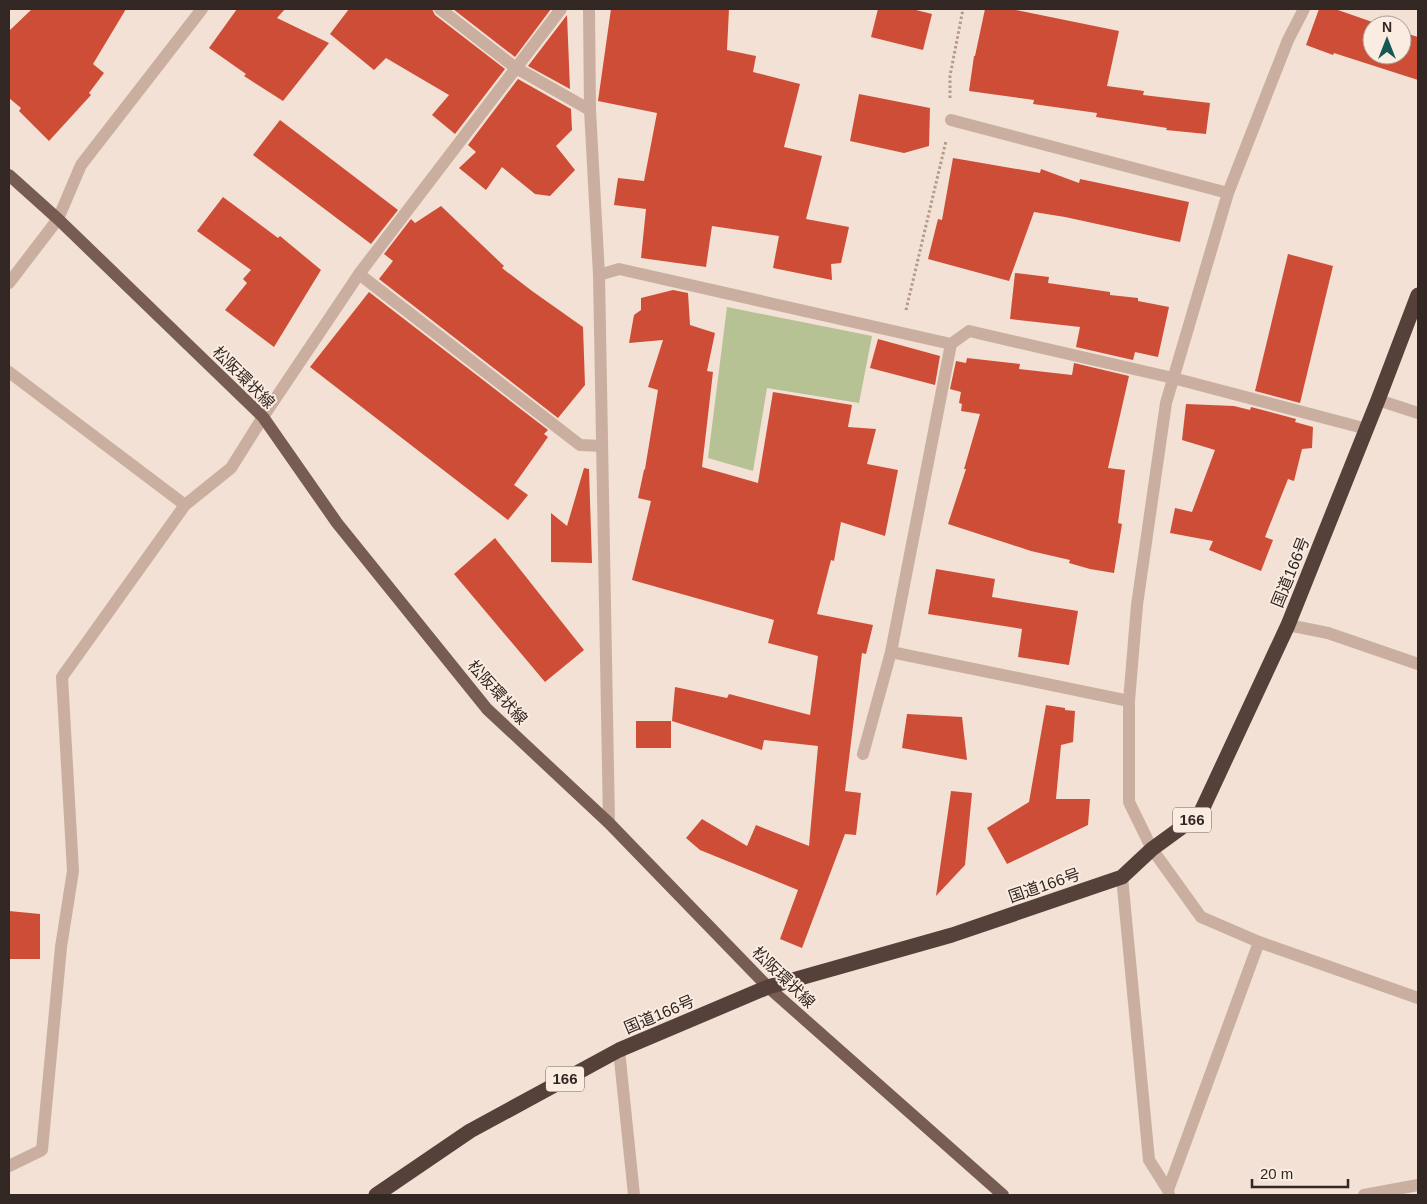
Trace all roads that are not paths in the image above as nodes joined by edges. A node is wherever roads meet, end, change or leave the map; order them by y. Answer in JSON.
{"nodes":[{"id":1,"x":202,"y":9,"type":"edge"},
{"id":2,"x":440,"y":9,"type":"edge"},
{"id":3,"x":561,"y":9,"type":"edge"},
{"id":4,"x":589,"y":9,"type":"edge"},
{"id":5,"x":1304,"y":9,"type":"edge"},
{"id":6,"x":516,"y":68,"type":"junction"},
{"id":7,"x":590,"y":110,"type":"junction"},
{"id":8,"x":951,"y":120,"type":"road end"},
{"id":9,"x":9,"y":175,"type":"edge"},
{"id":10,"x":1228,"y":193,"type":"junction"},
{"id":11,"x":58,"y":219,"type":"junction"},
{"id":12,"x":359,"y":274,"type":"junction"},
{"id":13,"x":599,"y":275,"type":"junction"},
{"id":14,"x":9,"y":284,"type":"edge"},
{"id":15,"x":1418,"y":295,"type":"edge"},
{"id":16,"x":951,"y":344,"type":"junction"},
{"id":17,"x":9,"y":372,"type":"edge"},
{"id":18,"x":1174,"y":378,"type":"junction"},
{"id":19,"x":1378,"y":400,"type":"junction"},
{"id":20,"x":1418,"y":413,"type":"edge"},
{"id":21,"x":263,"y":417,"type":"junction"},
{"id":22,"x":1367,"y":429,"type":"junction"},
{"id":23,"x":602,"y":446,"type":"junction"},
{"id":24,"x":185,"y":505,"type":"junction"},
{"id":25,"x":1288,"y":625,"type":"junction"},
{"id":26,"x":891,"y":652,"type":"junction"},
{"id":27,"x":1418,"y":664,"type":"edge"},
{"id":28,"x":1129,"y":702,"type":"junction"},
{"id":29,"x":863,"y":754,"type":"dead end"},
{"id":30,"x":609,"y":823,"type":"junction"},
{"id":31,"x":1152,"y":849,"type":"junction"},
{"id":32,"x":1122,"y":877,"type":"junction"},
{"id":33,"x":1259,"y":942,"type":"junction"},
{"id":34,"x":768,"y":987,"type":"junction"},
{"id":35,"x":1418,"y":998,"type":"edge"},
{"id":36,"x":619,"y":1050,"type":"junction"},
{"id":37,"x":9,"y":1166,"type":"edge"},
{"id":38,"x":1418,"y":1185,"type":"edge"},
{"id":39,"x":1168,"y":1193,"type":"edge"},
{"id":40,"x":376,"y":1195,"type":"edge"},
{"id":41,"x":634,"y":1195,"type":"edge"},
{"id":42,"x":1003,"y":1195,"type":"edge"},
{"id":43,"x":1364,"y":1195,"type":"edge"}],
"edges":[{"from":1,"to":11,"type":"street"},
{"from":2,"to":6,"type":"street"},
{"from":3,"to":6,"type":"street"},
{"from":4,"to":7,"type":"street"},
{"from":5,"to":10,"type":"street"},
{"from":6,"to":7,"type":"street"},
{"from":6,"to":12,"type":"street"},
{"from":7,"to":13,"type":"street"},
{"from":8,"to":10,"type":"street"},
{"from":9,"to":11,"type":"main road","name":"松阪環状線"},
{"from":10,"to":18,"type":"street"},
{"from":11,"to":14,"type":"street"},
{"from":11,"to":21,"type":"main road","name":"松阪環状線"},
{"from":12,"to":21,"type":"street"},
{"from":12,"to":23,"type":"street"},
{"from":13,"to":16,"type":"street"},
{"from":13,"to":23,"type":"street"},
{"from":15,"to":19,"type":"highway","name":"国道166号","number":"166"},
{"from":16,"to":18,"type":"street"},
{"from":16,"to":26,"type":"street"},
{"from":17,"to":24,"type":"street"},
{"from":18,"to":22,"type":"street"},
{"from":18,"to":28,"type":"street"},
{"from":19,"to":20,"type":"street"},
{"from":19,"to":22,"type":"highway","name":"国道166号","number":"166"},
{"from":21,"to":24,"type":"street"},
{"from":21,"to":30,"type":"main road","name":"松阪環状線"},
{"from":22,"to":25,"type":"highway","name":"国道166号","number":"166"},
{"from":23,"to":30,"type":"street"},
{"from":24,"to":37,"type":"street"},
{"from":25,"to":27,"type":"street"},
{"from":25,"to":31,"type":"highway","name":"国道166号","number":"166"},
{"from":26,"to":28,"type":"street"},
{"from":26,"to":29,"type":"street"},
{"from":28,"to":31,"type":"street"},
{"from":30,"to":34,"type":"main road","name":"松阪環状線"},
{"from":31,"to":32,"type":"highway","name":"国道166号","number":"166"},
{"from":31,"to":33,"type":"street"},
{"from":32,"to":34,"type":"highway","name":"国道166号","number":"166"},
{"from":32,"to":39,"type":"street"},
{"from":33,"to":35,"type":"street"},
{"from":33,"to":39,"type":"street"},
{"from":34,"to":36,"type":"highway","name":"国道166号","number":"166"},
{"from":34,"to":42,"type":"main road","name":"松阪環状線"},
{"from":36,"to":40,"type":"highway","name":"国道166号","number":"166"},
{"from":36,"to":41,"type":"street"},
{"from":38,"to":43,"type":"street"}]}
